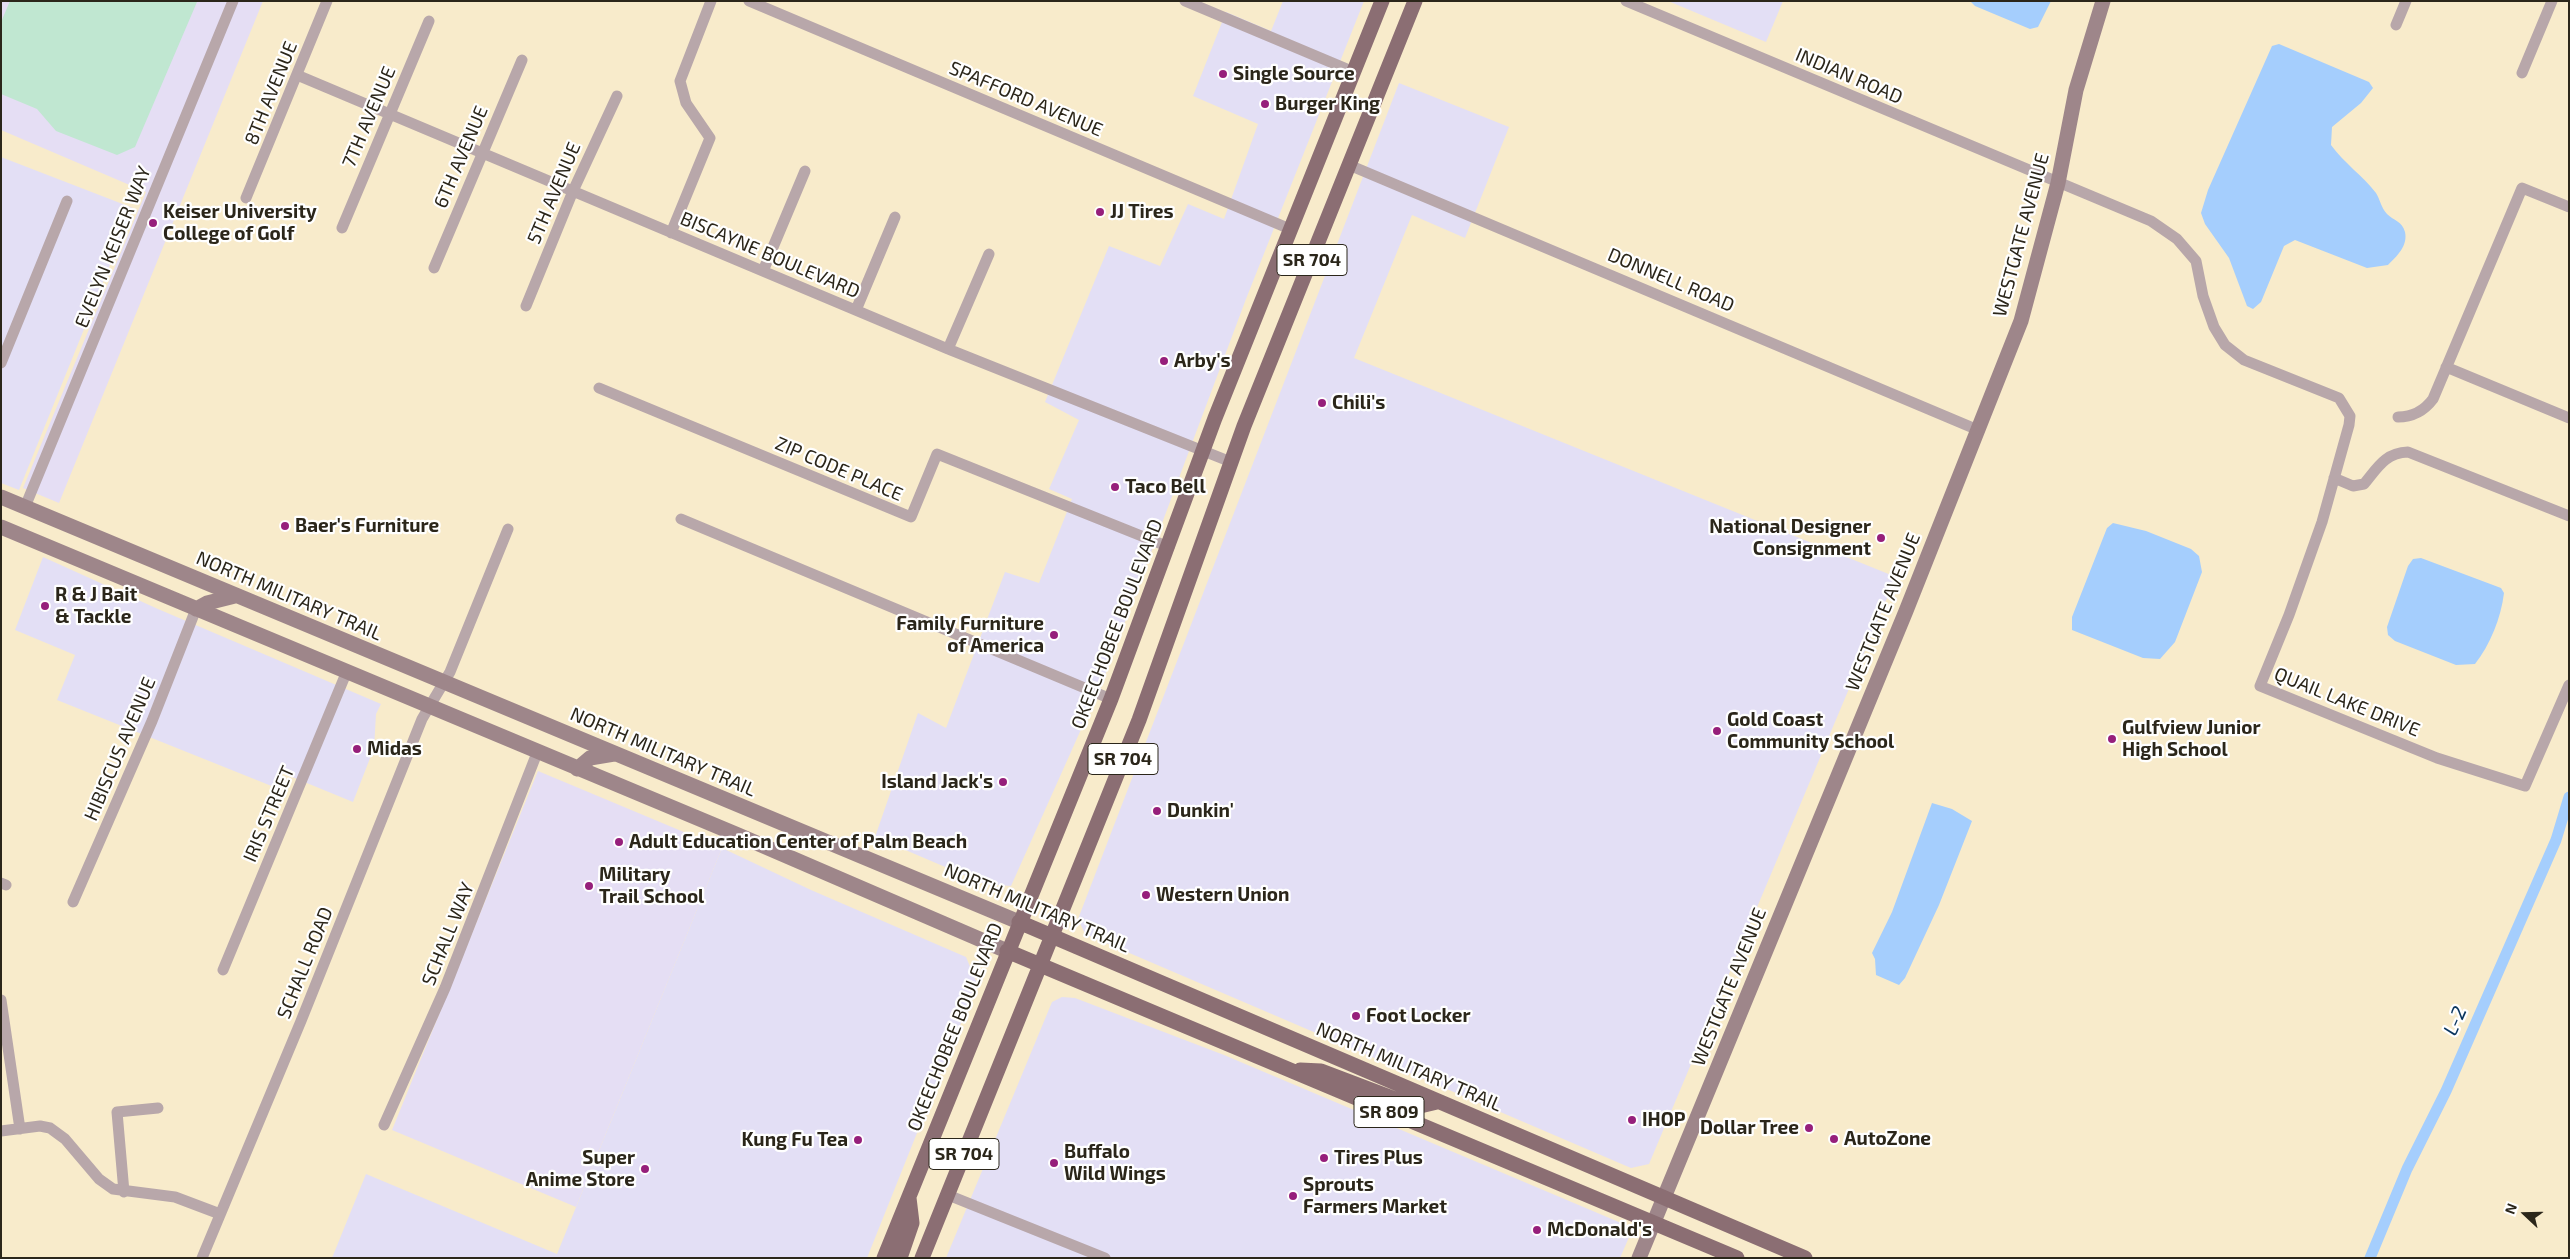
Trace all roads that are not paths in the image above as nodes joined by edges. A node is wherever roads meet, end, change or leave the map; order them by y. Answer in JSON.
{"nodes":[{"id":1,"x":233,"y":1,"type":"edge"},
{"id":2,"x":327,"y":1,"type":"edge"},
{"id":3,"x":711,"y":1,"type":"edge"},
{"id":4,"x":749,"y":1,"type":"edge"},
{"id":5,"x":1185,"y":1,"type":"edge"},
{"id":6,"x":1382,"y":1,"type":"edge"},
{"id":7,"x":1415,"y":1,"type":"edge"},
{"id":8,"x":1626,"y":1,"type":"edge"},
{"id":9,"x":2103,"y":1,"type":"edge"},
{"id":10,"x":2406,"y":1,"type":"edge"},
{"id":11,"x":2552,"y":1,"type":"edge"},
{"id":12,"x":429,"y":21,"type":"dead end"},
{"id":13,"x":2396,"y":25,"type":"dead end"},
{"id":14,"x":522,"y":60,"type":"dead end"},
{"id":15,"x":1354,"y":72,"type":"junction"},
{"id":16,"x":2522,"y":73,"type":"dead end"},
{"id":17,"x":297,"y":75,"type":"junction"},
{"id":18,"x":617,"y":96,"type":"dead end"},
{"id":19,"x":389,"y":114,"type":"junction"},
{"id":20,"x":481,"y":153,"type":"junction"},
{"id":21,"x":1349,"y":165,"type":"junction"},
{"id":22,"x":805,"y":171,"type":"dead end"},
{"id":23,"x":2058,"y":183,"type":"junction"},
{"id":24,"x":573,"y":191,"type":"junction"},
{"id":25,"x":246,"y":198,"type":"dead end"},
{"id":26,"x":68,"y":201,"type":"dead end"},
{"id":27,"x":2569,"y":207,"type":"edge"},
{"id":28,"x":895,"y":217,"type":"dead end"},
{"id":29,"x":342,"y":228,"type":"dead end"},
{"id":30,"x":1290,"y":229,"type":"junction"},
{"id":31,"x":671,"y":232,"type":"junction"},
{"id":32,"x":989,"y":254,"type":"dead end"},
{"id":33,"x":434,"y":268,"type":"dead end"},
{"id":34,"x":763,"y":271,"type":"junction"},
{"id":35,"x":526,"y":306,"type":"dead end"},
{"id":36,"x":856,"y":310,"type":"junction"},
{"id":37,"x":948,"y":349,"type":"junction"},
{"id":38,"x":1,"y":363,"type":"edge"},
{"id":39,"x":2446,"y":367,"type":"junction"},
{"id":40,"x":599,"y":388,"type":"dead end"},
{"id":41,"x":2339,"y":398,"type":"joint"},
{"id":42,"x":2398,"y":417,"type":"dead end"},
{"id":43,"x":2569,"y":418,"type":"edge"},
{"id":44,"x":1978,"y":430,"type":"junction"},
{"id":45,"x":1203,"y":451,"type":"junction"},
{"id":46,"x":1231,"y":462,"type":"junction"},
{"id":47,"x":2334,"y":478,"type":"junction"},
{"id":48,"x":4,"y":503,"type":"edge"},
{"id":49,"x":25,"y":507,"type":"junction"},
{"id":50,"x":2569,"y":516,"type":"edge"},
{"id":51,"x":681,"y":519,"type":"dead end"},
{"id":52,"x":1,"y":527,"type":"edge"},
{"id":53,"x":508,"y":529,"type":"dead end"},
{"id":54,"x":1169,"y":546,"type":"junction"},
{"id":55,"x":235,"y":596,"type":"junction"},
{"id":56,"x":196,"y":609,"type":"junction"},
{"id":57,"x":347,"y":671,"type":"junction"},
{"id":58,"x":444,"y":683,"type":"junction"},
{"id":59,"x":2569,"y":685,"type":"edge"},
{"id":60,"x":1111,"y":699,"type":"junction"},
{"id":61,"x":429,"y":707,"type":"junction"},
{"id":62,"x":537,"y":753,"type":"junction"},
{"id":63,"x":614,"y":754,"type":"junction"},
{"id":64,"x":577,"y":769,"type":"junction"},
{"id":65,"x":73,"y":902,"type":"dead end"},
{"id":66,"x":1019,"y":922,"type":"junction"},
{"id":67,"x":1052,"y":936,"type":"junction"},
{"id":68,"x":1007,"y":951,"type":"junction"},
{"id":69,"x":1040,"y":966,"type":"junction"},
{"id":70,"x":223,"y":970,"type":"dead end"},
{"id":71,"x":1,"y":1000,"type":"edge"},
{"id":72,"x":1288,"y":1070,"type":"junction"},
{"id":73,"x":1437,"y":1102,"type":"junction"},
{"id":74,"x":158,"y":1108,"type":"dead end"},
{"id":75,"x":384,"y":1125,"type":"dead end"},
{"id":76,"x":20,"y":1129,"type":"junction"},
{"id":77,"x":1,"y":1131,"type":"edge"},
{"id":78,"x":124,"y":1192,"type":"junction"},
{"id":79,"x":948,"y":1194,"type":"junction"},
{"id":80,"x":908,"y":1196,"type":"junction"},
{"id":81,"x":1663,"y":1197,"type":"junction"},
{"id":82,"x":220,"y":1214,"type":"junction"},
{"id":83,"x":1653,"y":1223,"type":"junction"},
{"id":84,"x":202,"y":1258,"type":"edge"},
{"id":85,"x":884,"y":1258,"type":"edge"},
{"id":86,"x":900,"y":1258,"type":"edge"},
{"id":87,"x":922,"y":1258,"type":"edge"},
{"id":88,"x":1104,"y":1258,"type":"edge"},
{"id":89,"x":1639,"y":1258,"type":"edge"},
{"id":90,"x":1737,"y":1258,"type":"edge"},
{"id":91,"x":1806,"y":1258,"type":"edge"}],
"edges":[{"from":1,"to":49,"type":"street","name":"EVELYN KEISER WAY"},
{"from":2,"to":17,"type":"street","name":"8TH AVENUE"},
{"from":3,"to":31,"type":"street"},
{"from":4,"to":30,"type":"street","name":"SPAFFORD AVENUE"},
{"from":5,"to":15,"type":"street"},
{"from":6,"to":15,"type":"main road","name":"OKEECHOBEE BOULEVARD","number":"SR 704"},
{"from":7,"to":21,"type":"main road","number":"SR 704"},
{"from":8,"to":23,"type":"street","name":"INDIAN ROAD"},
{"from":9,"to":23,"type":"main road","name":"WESTGATE AVENUE"},
{"from":10,"to":13,"type":"street"},
{"from":11,"to":16,"type":"street"},
{"from":12,"to":19,"type":"street","name":"7TH AVENUE"},
{"from":14,"to":20,"type":"street","name":"6TH AVENUE"},
{"from":15,"to":30,"type":"main road","name":"OKEECHOBEE BOULEVARD","number":"SR 704"},
{"from":17,"to":19,"type":"street","name":"BISCAYNE BOULEVARD"},
{"from":17,"to":25,"type":"street","name":"8TH AVENUE"},
{"from":18,"to":24,"type":"street","name":"5TH AVENUE"},
{"from":19,"to":20,"type":"street","name":"BISCAYNE BOULEVARD"},
{"from":19,"to":29,"type":"street","name":"7TH AVENUE"},
{"from":20,"to":24,"type":"street","name":"BISCAYNE BOULEVARD"},
{"from":20,"to":33,"type":"street","name":"6TH AVENUE"},
{"from":21,"to":44,"type":"street","name":"DONNELL ROAD"},
{"from":21,"to":46,"type":"main road","number":"SR 704"},
{"from":22,"to":34,"type":"street"},
{"from":23,"to":41,"type":"street","name":"INDIAN ROAD"},
{"from":23,"to":44,"type":"main road","name":"WESTGATE AVENUE"},
{"from":24,"to":31,"type":"street","name":"BISCAYNE BOULEVARD"},
{"from":24,"to":35,"type":"street","name":"5TH AVENUE"},
{"from":26,"to":38,"type":"street"},
{"from":27,"to":39,"type":"street"},
{"from":28,"to":36,"type":"street"},
{"from":30,"to":45,"type":"main road","name":"OKEECHOBEE BOULEVARD","number":"SR 704"},
{"from":31,"to":34,"type":"street","name":"BISCAYNE BOULEVARD"},
{"from":32,"to":37,"type":"street"},
{"from":34,"to":36,"type":"street","name":"BISCAYNE BOULEVARD"},
{"from":36,"to":37,"type":"street","name":"BISCAYNE BOULEVARD"},
{"from":37,"to":45,"type":"street","name":"BISCAYNE BOULEVARD"},
{"from":39,"to":42,"type":"street"},
{"from":39,"to":43,"type":"street"},
{"from":40,"to":54,"type":"street","name":"ZIP CODE PLACE"},
{"from":41,"to":47,"type":"street","name":"QUAIL LAKE DRIVE"},
{"from":44,"to":81,"type":"main road","name":"WESTGATE AVENUE"},
{"from":45,"to":46,"type":"street","name":"BISCAYNE BOULEVARD"},
{"from":45,"to":54,"type":"main road","name":"OKEECHOBEE BOULEVARD","number":"SR 704"},
{"from":46,"to":67,"type":"main road","number":"SR 704"},
{"from":47,"to":50,"type":"street"},
{"from":47,"to":59,"type":"street","name":"QUAIL LAKE DRIVE"},
{"from":48,"to":49,"type":"main road","name":"NORTH MILITARY TRAIL","number":"SR 809"},
{"from":49,"to":55,"type":"main road","name":"NORTH MILITARY TRAIL","number":"SR 809"},
{"from":51,"to":60,"type":"street"},
{"from":52,"to":56,"type":"main road","number":"SR 809"},
{"from":53,"to":58,"type":"street","name":"SCHALL ROAD"},
{"from":54,"to":60,"type":"main road","name":"OKEECHOBEE BOULEVARD","number":"SR 704"},
{"from":55,"to":56,"type":"main road"},
{"from":55,"to":58,"type":"main road","name":"NORTH MILITARY TRAIL","number":"SR 809"},
{"from":56,"to":57,"type":"main road","number":"SR 809"},
{"from":56,"to":65,"type":"street","name":"HIBISCUS AVENUE"},
{"from":57,"to":61,"type":"main road","number":"SR 809"},
{"from":57,"to":70,"type":"street","name":"IRIS STREET"},
{"from":58,"to":61,"type":"street","name":"SCHALL ROAD"},
{"from":58,"to":63,"type":"main road","name":"NORTH MILITARY TRAIL","number":"SR 809"},
{"from":60,"to":66,"type":"main road","name":"OKEECHOBEE BOULEVARD","number":"SR 704"},
{"from":61,"to":62,"type":"main road","number":"SR 809"},
{"from":61,"to":82,"type":"street","name":"SCHALL ROAD"},
{"from":62,"to":64,"type":"main road","number":"SR 809"},
{"from":62,"to":75,"type":"street","name":"SCHALL WAY"},
{"from":63,"to":64,"type":"main road"},
{"from":63,"to":66,"type":"main road","name":"NORTH MILITARY TRAIL","number":"SR 809"},
{"from":64,"to":68,"type":"main road","number":"SR 809"},
{"from":66,"to":67,"type":"main road","name":"NORTH MILITARY TRAIL","number":"SR 809"},
{"from":66,"to":68,"type":"main road","name":"OKEECHOBEE BOULEVARD","number":"SR 704"},
{"from":67,"to":69,"type":"main road","number":"SR 704"},
{"from":67,"to":73,"type":"main road","name":"NORTH MILITARY TRAIL","number":"SR 809"},
{"from":68,"to":69,"type":"main road","number":"SR 809"},
{"from":68,"to":80,"type":"main road","name":"OKEECHOBEE BOULEVARD","number":"SR 704"},
{"from":69,"to":72,"type":"main road","number":"SR 809"},
{"from":69,"to":79,"type":"main road","number":"SR 704"},
{"from":71,"to":76,"type":"street"},
{"from":72,"to":73,"type":"main road"},
{"from":72,"to":83,"type":"main road","number":"SR 809"},
{"from":73,"to":81,"type":"main road","name":"NORTH MILITARY TRAIL","number":"SR 809"},
{"from":74,"to":78,"type":"street"},
{"from":76,"to":77,"type":"street"},
{"from":76,"to":78,"type":"street"},
{"from":78,"to":82,"type":"street"},
{"from":79,"to":87,"type":"main road","number":"SR 704"},
{"from":79,"to":88,"type":"street"},
{"from":80,"to":85,"type":"main road","name":"OKEECHOBEE BOULEVARD","number":"SR 704"},
{"from":80,"to":86,"type":"main road"},
{"from":81,"to":83,"type":"main road","name":"WESTGATE AVENUE"},
{"from":81,"to":91,"type":"main road","name":"NORTH MILITARY TRAIL","number":"SR 809"},
{"from":82,"to":84,"type":"street","name":"SCHALL ROAD"},
{"from":83,"to":89,"type":"main road","name":"WESTGATE AVENUE"},
{"from":83,"to":90,"type":"main road","number":"SR 809"}]}
